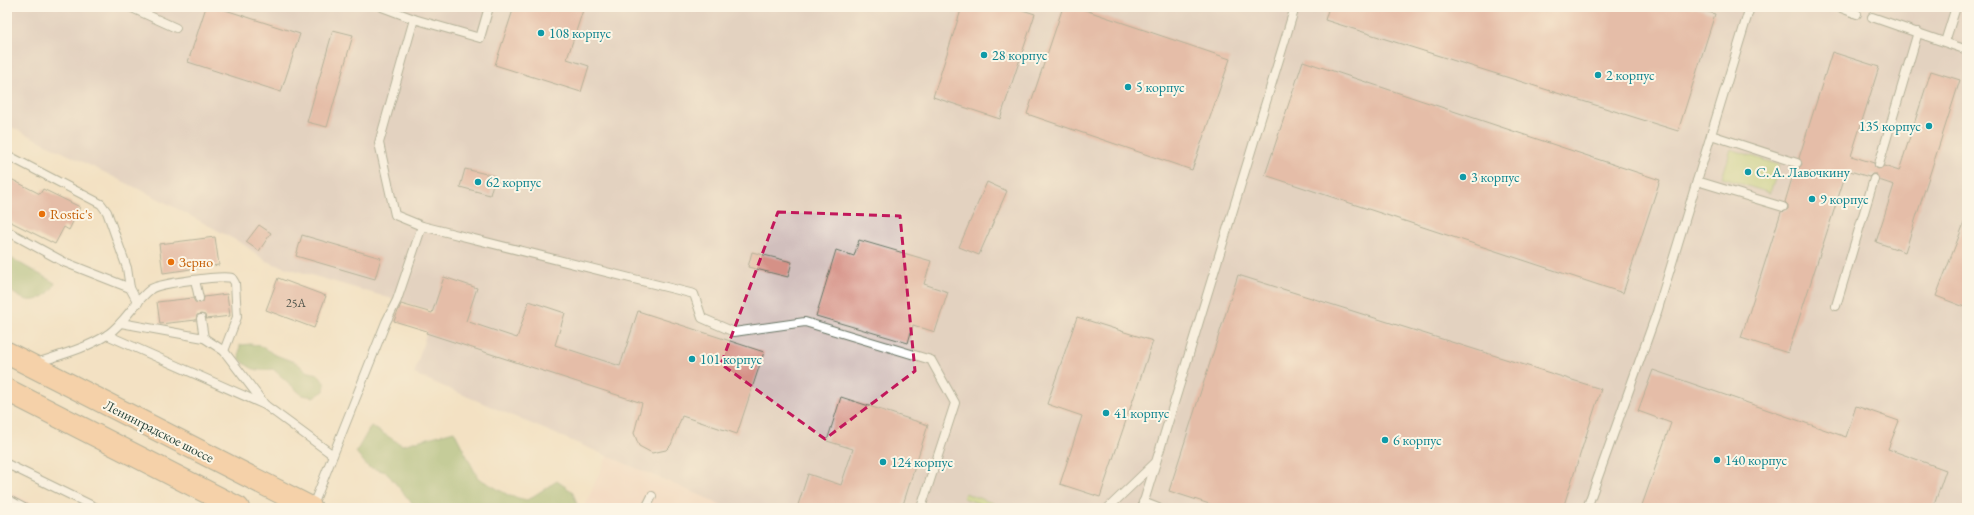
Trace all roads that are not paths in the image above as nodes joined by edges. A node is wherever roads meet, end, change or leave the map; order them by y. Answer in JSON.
{"nodes":[{"id":1,"x":130,"y":7,"type":"edge"},
{"id":2,"x":382,"y":7,"type":"edge"},
{"id":3,"x":489,"y":7,"type":"edge"},
{"id":4,"x":1295,"y":7,"type":"edge"},
{"id":5,"x":1750,"y":7,"type":"edge"},
{"id":6,"x":1839,"y":7,"type":"edge"},
{"id":7,"x":1956,"y":7,"type":"edge"},
{"id":8,"x":1857,"y":14,"type":"dead end"},
{"id":9,"x":1872,"y":17,"type":"dead end"},
{"id":10,"x":414,"y":19,"type":"junction"},
{"id":11,"x":176,"y":28,"type":"dead end"},
{"id":12,"x":1918,"y":32,"type":"junction"},
{"id":13,"x":1945,"y":42,"type":"junction"},
{"id":14,"x":1967,"y":50,"type":"edge"},
{"id":15,"x":1711,"y":135,"type":"junction"},
{"id":16,"x":7,"y":155,"type":"edge"},
{"id":17,"x":1797,"y":164,"type":"dead end"},
{"id":18,"x":1879,"y":164,"type":"dead end"},
{"id":19,"x":1874,"y":179,"type":"dead end"},
{"id":20,"x":1697,"y":181,"type":"junction"},
{"id":21,"x":1783,"y":207,"type":"dead end"},
{"id":22,"x":422,"y":226,"type":"junction"},
{"id":23,"x":7,"y":231,"type":"edge"},
{"id":24,"x":195,"y":280,"type":"junction"},
{"id":25,"x":130,"y":288,"type":"junction"},
{"id":26,"x":199,"y":298,"type":"dead end"},
{"id":27,"x":138,"y":303,"type":"junction"},
{"id":28,"x":1836,"y":306,"type":"dead end"},
{"id":29,"x":201,"y":319,"type":"dead end"},
{"id":30,"x":121,"y":323,"type":"junction"},
{"id":31,"x":107,"y":335,"type":"junction"},
{"id":32,"x":204,"y":338,"type":"junction"},
{"id":33,"x":224,"y":351,"type":"junction"},
{"id":34,"x":7,"y":353,"type":"edge"},
{"id":35,"x":29,"y":365,"type":"junction"},
{"id":36,"x":7,"y":390,"type":"edge"},
{"id":37,"x":266,"y":405,"type":"junction"},
{"id":38,"x":333,"y":455,"type":"junction"},
{"id":39,"x":1156,"y":462,"type":"junction"},
{"id":40,"x":7,"y":464,"type":"edge"},
{"id":41,"x":652,"y":496,"type":"dead end"},
{"id":42,"x":7,"y":499,"type":"edge"},
{"id":43,"x":1143,"y":505,"type":"edge"},
{"id":44,"x":24,"y":508,"type":"edge"},
{"id":45,"x":97,"y":508,"type":"edge"},
{"id":46,"x":238,"y":508,"type":"edge"},
{"id":47,"x":311,"y":508,"type":"edge"},
{"id":48,"x":646,"y":508,"type":"edge"},
{"id":49,"x":921,"y":508,"type":"edge"},
{"id":50,"x":1108,"y":508,"type":"edge"},
{"id":51,"x":1158,"y":508,"type":"edge"},
{"id":52,"x":1587,"y":508,"type":"edge"}],
"edges":[{"from":1,"to":11,"type":"lane"},
{"from":2,"to":10,"type":"lane"},
{"from":3,"to":10,"type":"lane"},
{"from":4,"to":39,"type":"lane"},
{"from":5,"to":15,"type":"lane"},
{"from":6,"to":8,"type":"lane"},
{"from":7,"to":13,"type":"lane"},
{"from":9,"to":12,"type":"lane"},
{"from":10,"to":22,"type":"lane"},
{"from":12,"to":13,"type":"lane"},
{"from":12,"to":18,"type":"lane"},
{"from":13,"to":14,"type":"lane"},
{"from":15,"to":17,"type":"lane"},
{"from":15,"to":20,"type":"lane"},
{"from":16,"to":25,"type":"lane"},
{"from":19,"to":28,"type":"lane"},
{"from":20,"to":21,"type":"lane"},
{"from":20,"to":52,"type":"lane"},
{"from":22,"to":38,"type":"lane"},
{"from":22,"to":49,"type":"lane"},
{"from":23,"to":25,"type":"lane"},
{"from":24,"to":26,"type":"lane"},
{"from":24,"to":27,"type":"lane"},
{"from":24,"to":33,"type":"lane"},
{"from":25,"to":27,"type":"lane"},
{"from":27,"to":30,"type":"lane"},
{"from":29,"to":32,"type":"lane"},
{"from":30,"to":31,"type":"lane"},
{"from":30,"to":32,"type":"lane"},
{"from":31,"to":35,"type":"lane"},
{"from":31,"to":37,"type":"lane"},
{"from":32,"to":33,"type":"lane"},
{"from":33,"to":37,"type":"lane"},
{"from":34,"to":35,"type":"highway","name":"Ленинградское шоссе"},
{"from":35,"to":47,"type":"highway","name":"Ленинградское шоссе"},
{"from":36,"to":46,"type":"highway"},
{"from":37,"to":38,"type":"lane"},
{"from":38,"to":47,"type":"lane"},
{"from":39,"to":43,"type":"lane"},
{"from":39,"to":50,"type":"lane"},
{"from":40,"to":45,"type":"lane"},
{"from":41,"to":48,"type":"lane"},
{"from":42,"to":44,"type":"lane"},
{"from":43,"to":51,"type":"lane"}]}
